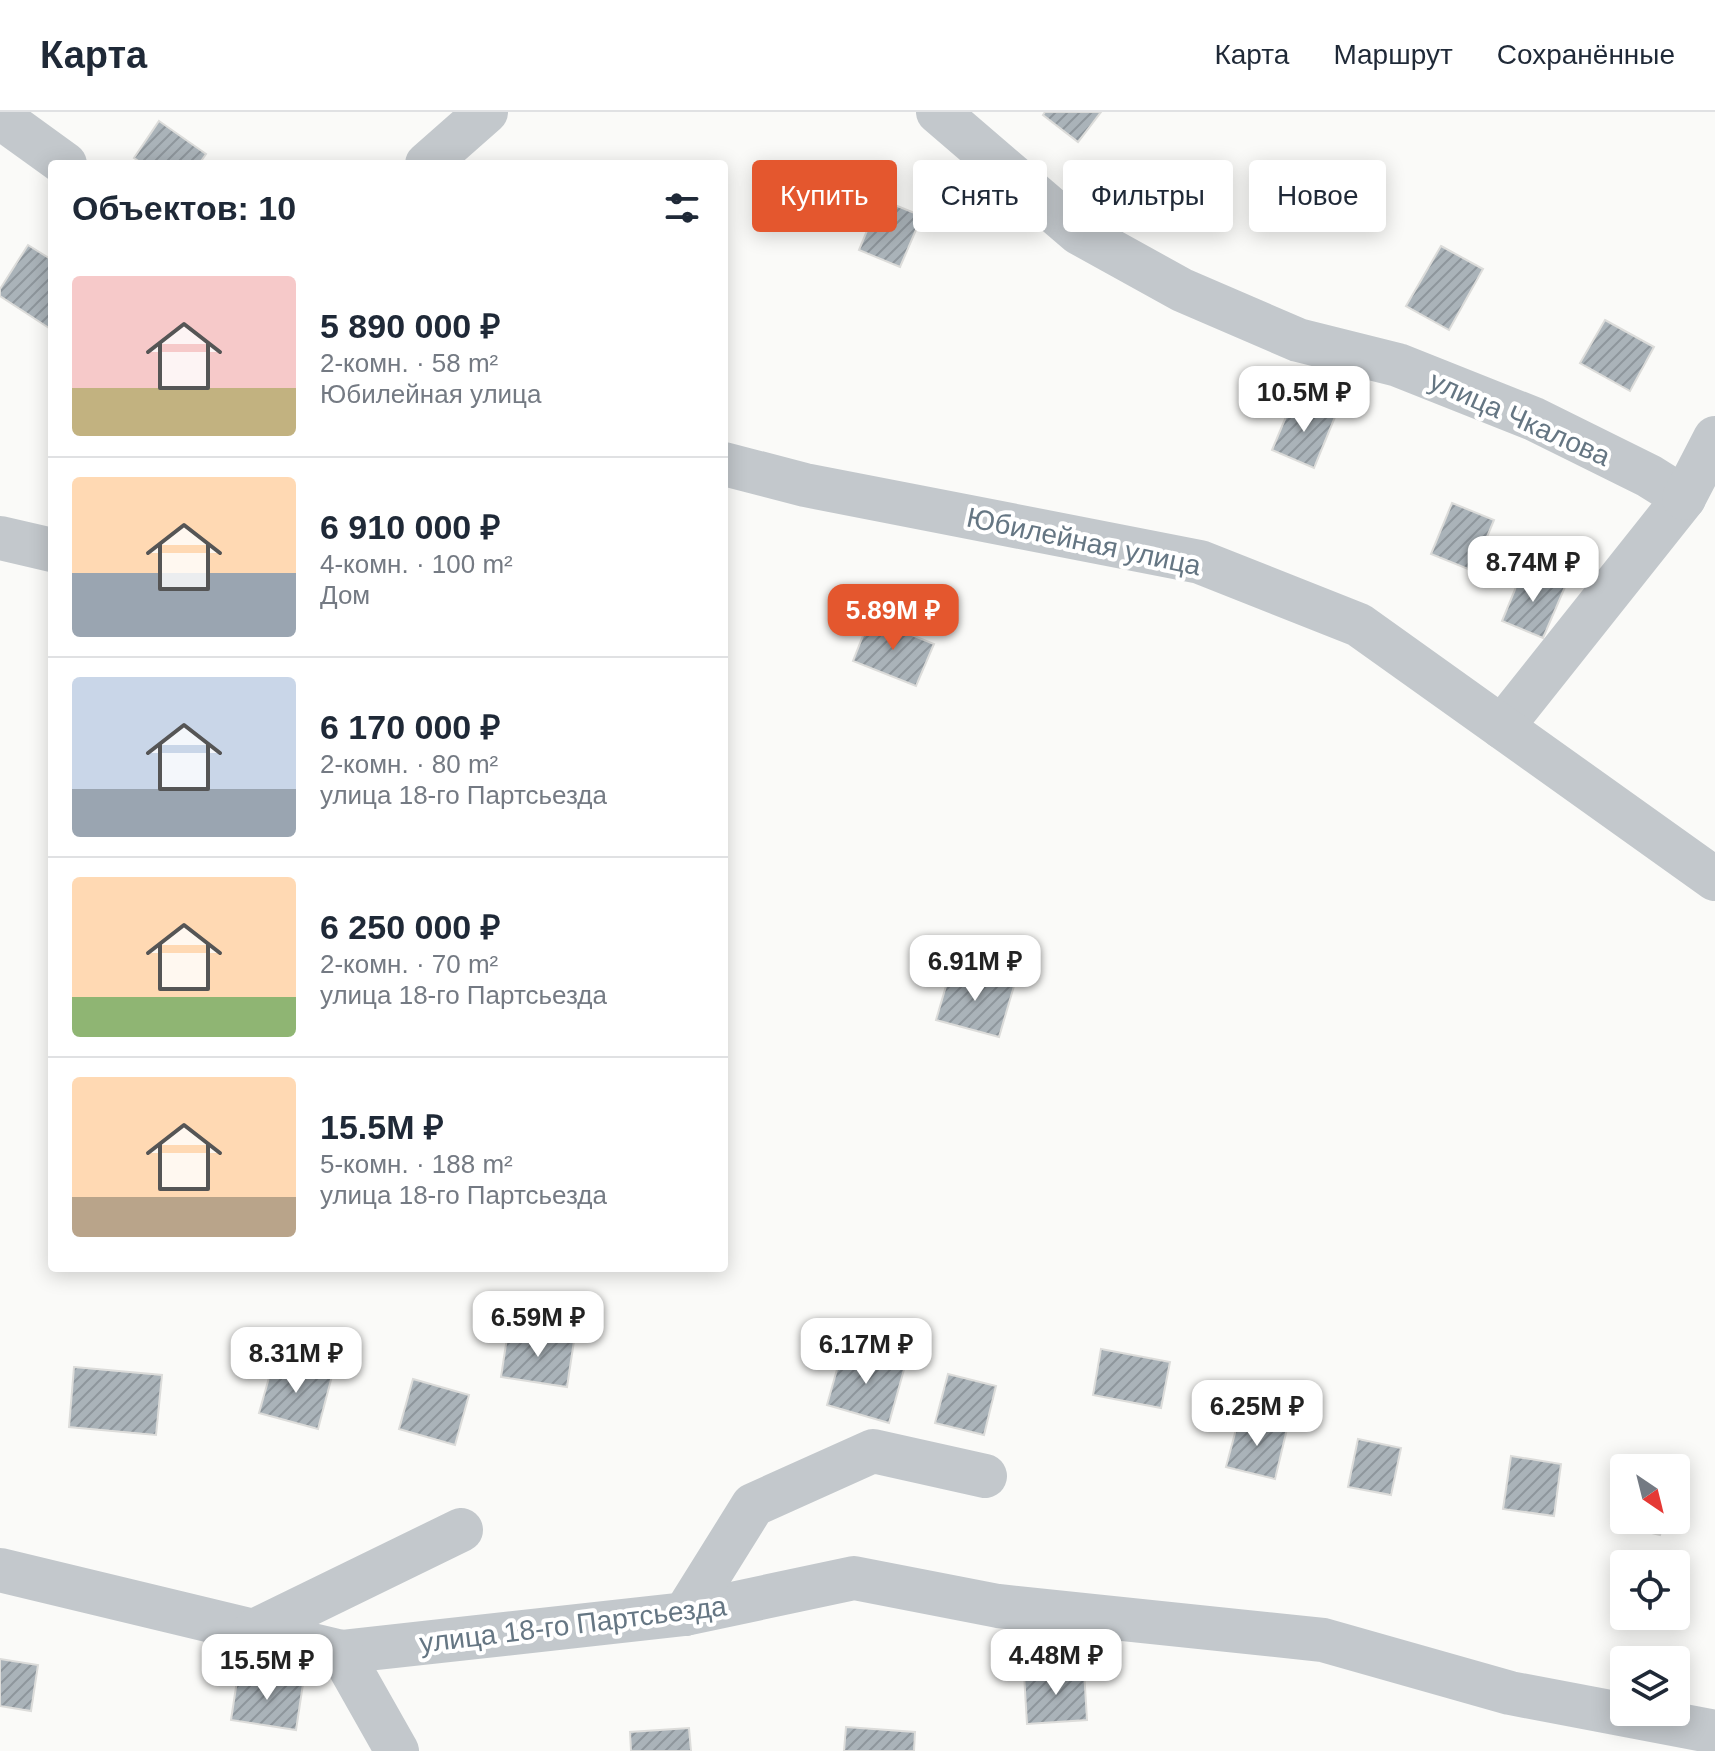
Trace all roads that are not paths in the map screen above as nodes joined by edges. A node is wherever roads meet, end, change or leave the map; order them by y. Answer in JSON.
{"nodes":[{"id":1,"x":486,"y":112,"type":"edge"},
{"id":2,"x":938,"y":112,"type":"edge"},
{"id":3,"x":0,"y":117,"type":"edge"},
{"id":4,"x":59,"y":160,"type":"edge"},
{"id":5,"x":432,"y":160,"type":"edge"},
{"id":6,"x":1715,"y":438,"type":"edge"},
{"id":7,"x":728,"y":465,"type":"edge"},
{"id":8,"x":1684,"y":498,"type":"junction"},
{"id":9,"x":0,"y":538,"type":"edge"},
{"id":10,"x":48,"y":549,"type":"edge"},
{"id":11,"x":1502,"y":727,"type":"junction"},
{"id":12,"x":1715,"y":879,"type":"edge"},
{"id":13,"x":985,"y":1476,"type":"dead end"},
{"id":14,"x":461,"y":1530,"type":"dead end"},
{"id":15,"x":0,"y":1570,"type":"edge"},
{"id":16,"x":685,"y":1614,"type":"junction"},
{"id":17,"x":254,"y":1631,"type":"junction"},
{"id":18,"x":341,"y":1652,"type":"junction"},
{"id":19,"x":1715,"y":1732,"type":"edge"},
{"id":20,"x":397,"y":1751,"type":"edge"}],
"edges":[{"from":1,"to":5,"type":"street"},
{"from":2,"to":8,"type":"street","name":"улица Чкалова"},
{"from":3,"to":4,"type":"street"},
{"from":6,"to":8,"type":"street"},
{"from":7,"to":11,"type":"street","name":"Юбилейная улица"},
{"from":8,"to":11,"type":"street"},
{"from":9,"to":10,"type":"street"},
{"from":11,"to":12,"type":"street","name":"Юбилейная улица"},
{"from":13,"to":16,"type":"street"},
{"from":14,"to":17,"type":"street"},
{"from":15,"to":17,"type":"street","name":"улица 18-го Партсьезда"},
{"from":16,"to":18,"type":"street","name":"улица 18-го Партсьезда"},
{"from":16,"to":19,"type":"street","name":"улица 18-го Партсьезда"},
{"from":17,"to":18,"type":"street","name":"улица 18-го Партсьезда"},
{"from":18,"to":20,"type":"street"}]}
